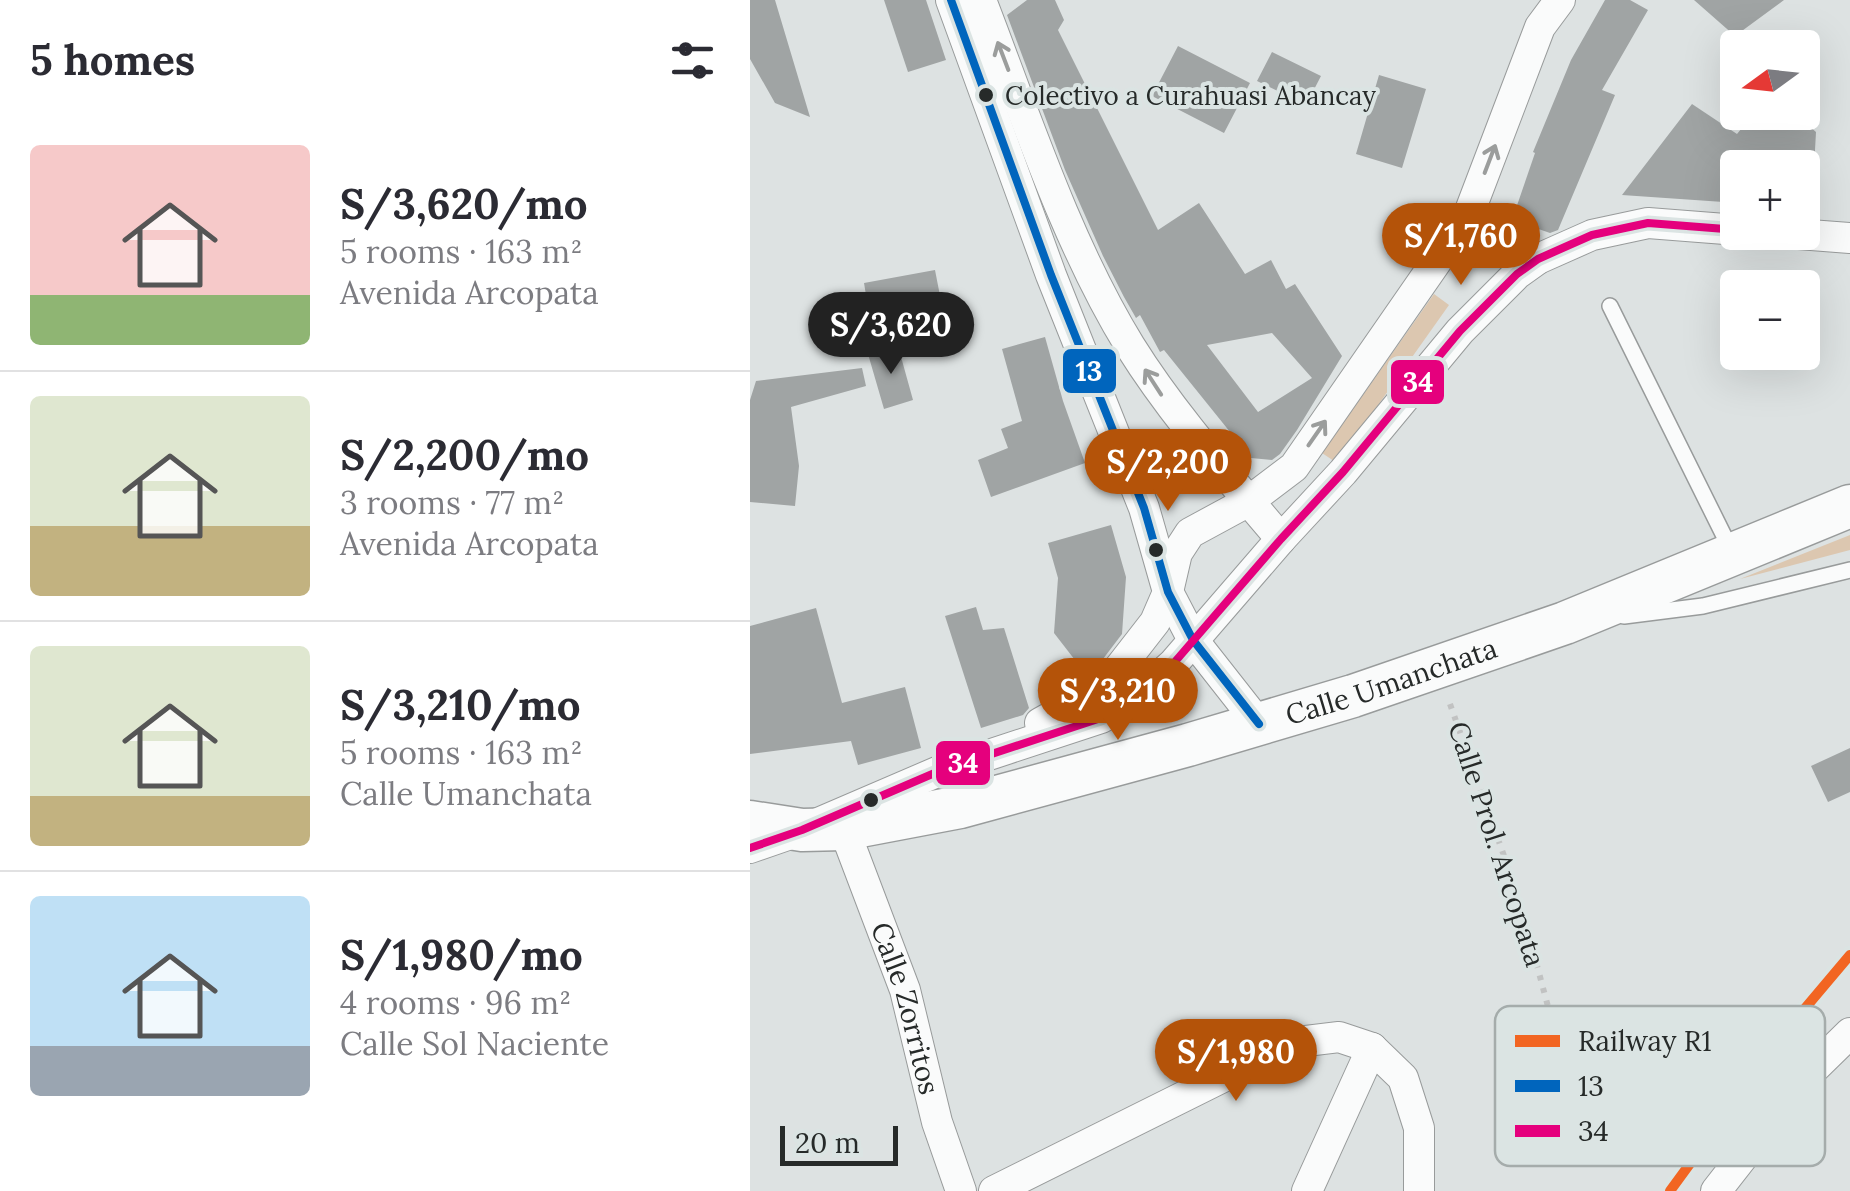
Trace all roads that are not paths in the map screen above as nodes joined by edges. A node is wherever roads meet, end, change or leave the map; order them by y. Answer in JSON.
{"nodes":[{"id":1,"x":951,"y":0,"type":"edge"},
{"id":2,"x":982,"y":0,"type":"edge"},
{"id":3,"x":1560,"y":0,"type":"edge"},
{"id":4,"x":1468,"y":216,"type":"junction"},
{"id":5,"x":1720,"y":229,"type":"edge"},
{"id":6,"x":1820,"y":236,"type":"edge"},
{"id":7,"x":1850,"y":238,"type":"edge"},
{"id":8,"x":1538,"y":260,"type":"junction"},
{"id":9,"x":1610,"y":306,"type":"dead end"},
{"id":10,"x":1248,"y":500,"type":"junction"},
{"id":11,"x":1850,"y":506,"type":"edge"},
{"id":12,"x":1281,"y":539,"type":"junction"},
{"id":13,"x":1733,"y":554,"type":"junction"},
{"id":14,"x":1850,"y":570,"type":"edge"},
{"id":15,"x":1168,"y":592,"type":"junction"},
{"id":16,"x":1565,"y":623,"type":"junction"},
{"id":17,"x":1193,"y":640,"type":"junction"},
{"id":18,"x":1259,"y":724,"type":"junction"},
{"id":19,"x":985,"y":754,"type":"junction"},
{"id":20,"x":750,"y":822,"type":"edge"},
{"id":21,"x":844,"y":829,"type":"junction"},
{"id":22,"x":802,"y":830,"type":"junction"},
{"id":23,"x":750,"y":848,"type":"edge"},
{"id":24,"x":1850,"y":1033,"type":"edge"},
{"id":25,"x":1372,"y":1048,"type":"junction"},
{"id":26,"x":1825,"y":1057,"type":"edge"},
{"id":27,"x":1725,"y":1166,"type":"edge"},
{"id":28,"x":1707,"y":1186,"type":"edge"},
{"id":29,"x":961,"y":1191,"type":"edge"},
{"id":30,"x":994,"y":1191,"type":"edge"},
{"id":31,"x":1307,"y":1191,"type":"edge"},
{"id":32,"x":1418,"y":1191,"type":"edge"}],
"edges":[{"from":1,"to":15,"type":"street"},
{"from":10,"to":2,"type":"street","one_way":true},
{"from":4,"to":3,"type":"street","one_way":true},
{"from":4,"to":8,"type":"street"},
{"from":10,"to":4,"type":"street","one_way":true},
{"from":5,"to":8,"type":"street"},
{"from":6,"to":7,"type":"street"},
{"from":8,"to":12,"type":"street"},
{"from":9,"to":13,"type":"lane"},
{"from":10,"to":12,"type":"street"},
{"from":10,"to":15,"type":"street"},
{"from":11,"to":13,"type":"main road","name":"Calle Umanchata"},
{"from":12,"to":17,"type":"street"},
{"from":13,"to":16,"type":"main road","name":"Calle Umanchata"},
{"from":14,"to":16,"type":"lane"},
{"from":15,"to":17,"type":"street"},
{"from":15,"to":19,"type":"street"},
{"from":16,"to":18,"type":"main road","name":"Calle Umanchata"},
{"from":17,"to":18,"type":"street"},
{"from":17,"to":19,"type":"street"},
{"from":18,"to":21,"type":"main road","name":"Calle Umanchata"},
{"from":19,"to":22,"type":"street"},
{"from":20,"to":22,"type":"main road","name":"Calle Umanchata"},
{"from":21,"to":22,"type":"main road","name":"Calle Umanchata"},
{"from":21,"to":29,"type":"street","name":"Calle Zorritos"},
{"from":22,"to":23,"type":"street"},
{"from":24,"to":26,"type":"street"},
{"from":25,"to":30,"type":"street"},
{"from":25,"to":31,"type":"street"},
{"from":25,"to":32,"type":"street"},
{"from":27,"to":28,"type":"street"}]}
